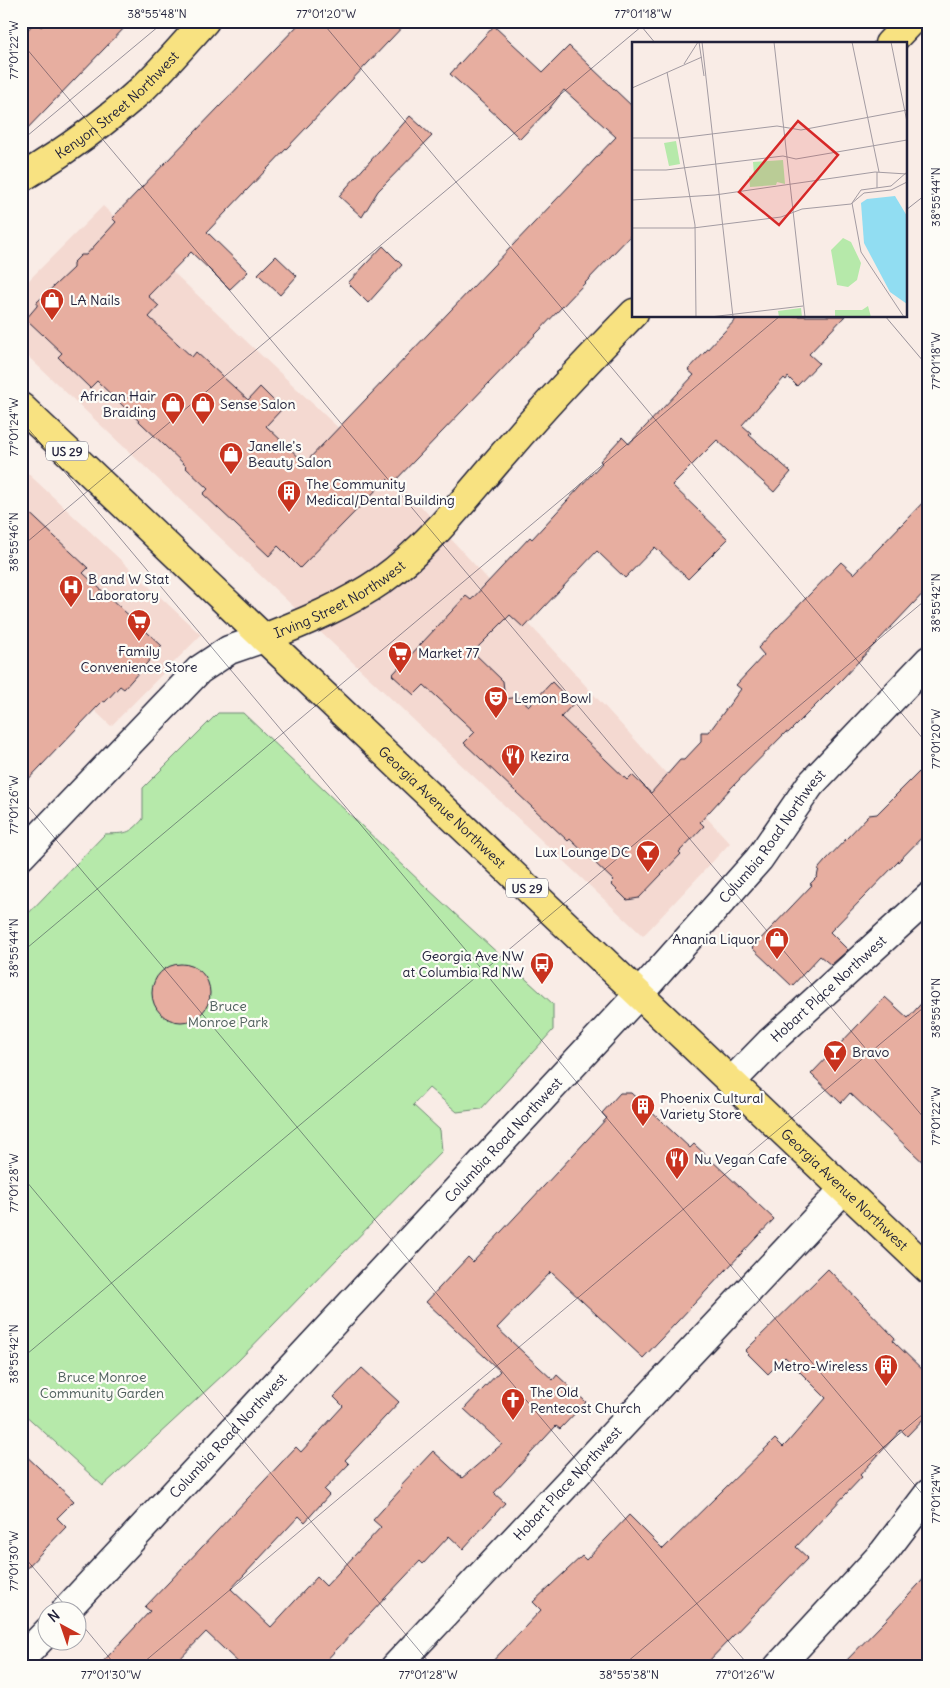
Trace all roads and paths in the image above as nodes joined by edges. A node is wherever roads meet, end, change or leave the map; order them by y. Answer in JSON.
{"nodes":[{"id":1,"x":205,"y":21,"type":"edge"},
{"id":2,"x":911,"y":21,"type":"edge"},
{"id":3,"x":891,"y":42,"type":"edge"},
{"id":4,"x":21,"y":178,"type":"edge"},
{"id":5,"x":632,"y":314,"type":"edge"},
{"id":6,"x":21,"y":407,"type":"edge"},
{"id":7,"x":264,"y":638,"type":"junction"},
{"id":8,"x":929,"y":660,"type":"edge"},
{"id":9,"x":21,"y":856,"type":"edge"},
{"id":10,"x":929,"y":897,"type":"edge"},
{"id":11,"x":639,"y":994,"type":"junction"},
{"id":12,"x":731,"y":1082,"type":"junction"},
{"id":13,"x":844,"y":1189,"type":"junction"},
{"id":14,"x":929,"y":1270,"type":"edge"},
{"id":15,"x":929,"y":1493,"type":"edge"},
{"id":16,"x":75,"y":1600,"type":"edge"},
{"id":17,"x":38,"y":1641,"type":"edge"},
{"id":18,"x":21,"y":1659,"type":"edge"},
{"id":19,"x":395,"y":1667,"type":"edge"},
{"id":20,"x":778,"y":1667,"type":"edge"}],
"edges":[{"from":1,"to":4,"type":"main road","name":"Kenyon Street Northwest"},
{"from":2,"to":3,"type":"main road"},
{"from":5,"to":7,"type":"main road","name":"Irving Street Northwest"},
{"from":6,"to":7,"type":"main road","name":"Georgia Avenue Northwest","number":"US 29"},
{"from":7,"to":9,"type":"main road","name":"Irving Street Northwest"},
{"from":7,"to":11,"type":"main road","name":"Georgia Avenue Northwest","number":"US 29"},
{"from":8,"to":11,"type":"main road","name":"Columbia Road Northwest"},
{"from":10,"to":12,"type":"main road","name":"Hobart Place Northwest"},
{"from":11,"to":12,"type":"main road","name":"Georgia Avenue Northwest","number":"US 29"},
{"from":11,"to":16,"type":"main road","name":"Columbia Road Northwest"},
{"from":12,"to":13,"type":"main road","name":"Georgia Avenue Northwest","number":"US 29"},
{"from":13,"to":14,"type":"main road","name":"Georgia Avenue Northwest","number":"US 29"},
{"from":13,"to":19,"type":"main road","name":"Hobart Place Northwest"},
{"from":15,"to":20,"type":"main road"},
{"from":17,"to":18,"type":"main road"}]}
